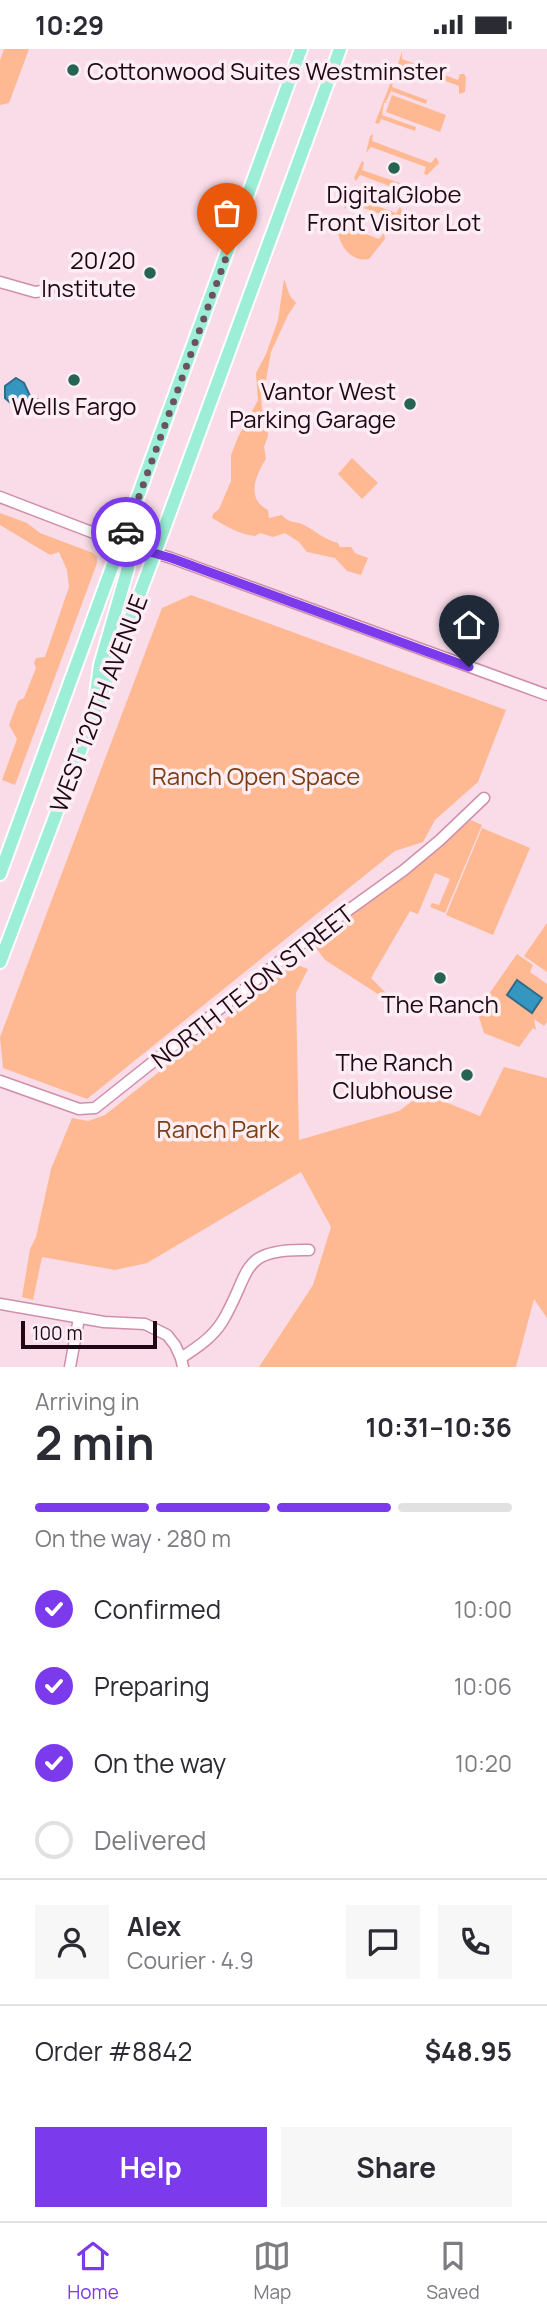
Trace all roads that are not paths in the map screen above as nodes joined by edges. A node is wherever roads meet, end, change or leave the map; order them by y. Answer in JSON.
{"nodes":[{"id":1,"x":301,"y":49,"type":"edge"},
{"id":2,"x":340,"y":49,"type":"edge"},
{"id":3,"x":0,"y":282,"type":"edge"},
{"id":4,"x":48,"y":289,"type":"dead end"},
{"id":5,"x":0,"y":497,"type":"edge"},
{"id":6,"x":122,"y":544,"type":"junction"},
{"id":7,"x":155,"y":553,"type":"junction"},
{"id":8,"x":547,"y":695,"type":"edge"},
{"id":9,"x":93,"y":717,"type":"junction"},
{"id":10,"x":484,"y":798,"type":"dead end"},
{"id":11,"x":0,"y":874,"type":"edge"},
{"id":12,"x":0,"y":962,"type":"edge"},
{"id":13,"x":0,"y":1081,"type":"edge"},
{"id":14,"x":309,"y":1250,"type":"dead end"},
{"id":15,"x":0,"y":1304,"type":"edge"},
{"id":16,"x":79,"y":1318,"type":"junction"},
{"id":17,"x":182,"y":1363,"type":"edge"},
{"id":18,"x":70,"y":1367,"type":"edge"}],
"edges":[{"from":1,"to":6,"type":"main road","name":"WEST 120TH AVENUE"},
{"from":2,"to":7,"type":"main road","name":"WEST 120TH AVENUE"},
{"from":3,"to":4,"type":"street"},
{"from":5,"to":6,"type":"street"},
{"from":6,"to":7,"type":"street"},
{"from":6,"to":9,"type":"main road"},
{"from":6,"to":11,"type":"main road","name":"WEST 120TH AVENUE"},
{"from":7,"to":8,"type":"street"},
{"from":7,"to":9,"type":"main road","name":"WEST 120TH AVENUE"},
{"from":9,"to":12,"type":"main road","name":"WEST 120TH AVENUE"},
{"from":10,"to":13,"type":"street","name":"NORTH TEJON STREET"},
{"from":14,"to":17,"type":"street"},
{"from":15,"to":16,"type":"street"},
{"from":16,"to":17,"type":"street"},
{"from":16,"to":18,"type":"street"}]}
